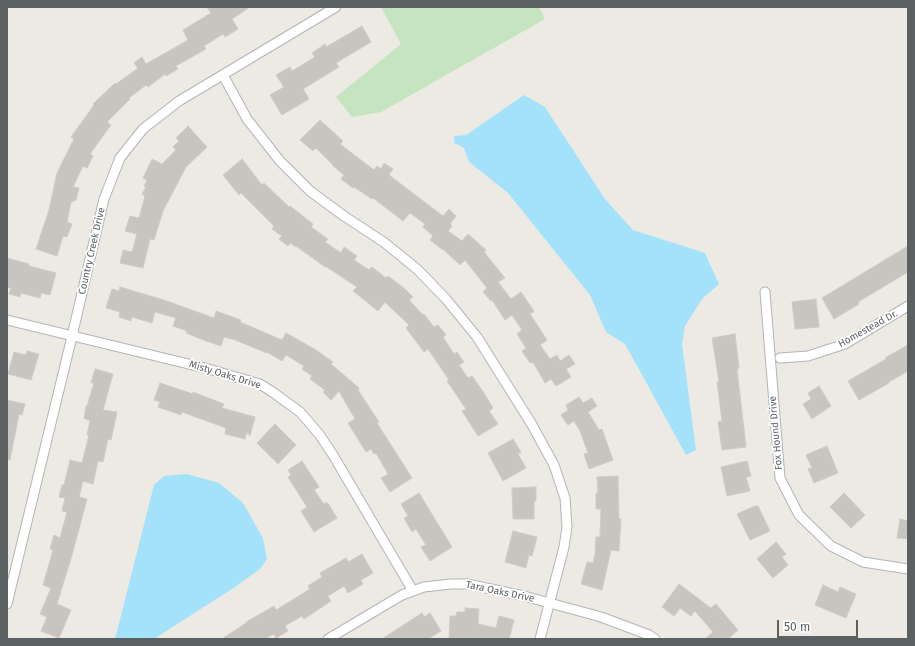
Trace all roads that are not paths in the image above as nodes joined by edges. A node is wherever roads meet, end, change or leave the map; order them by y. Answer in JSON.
{"nodes":[{"id":1,"x":336,"y":7,"type":"edge"},
{"id":2,"x":223,"y":76,"type":"junction"},
{"id":3,"x":765,"y":292,"type":"dead end"},
{"id":4,"x":908,"y":306,"type":"edge"},
{"id":5,"x":7,"y":320,"type":"edge"},
{"id":6,"x":72,"y":336,"type":"junction"},
{"id":7,"x":780,"y":358,"type":"dead end"},
{"id":8,"x":908,"y":569,"type":"edge"},
{"id":9,"x":413,"y":590,"type":"junction"},
{"id":10,"x":549,"y":603,"type":"junction"},
{"id":11,"x":7,"y":604,"type":"edge"},
{"id":12,"x":328,"y":639,"type":"edge"},
{"id":13,"x":540,"y":639,"type":"edge"},
{"id":14,"x":655,"y":639,"type":"edge"}],
"edges":[{"from":1,"to":2,"type":"street","name":"Country Creek Drive"},
{"from":2,"to":6,"type":"street","name":"Country Creek Drive"},
{"from":2,"to":10,"type":"street"},
{"from":3,"to":8,"type":"street","name":"Fox Hound Drive"},
{"from":4,"to":7,"type":"street","name":"Homestead Dr."},
{"from":5,"to":6,"type":"street","name":"Misty Oaks Drive"},
{"from":6,"to":9,"type":"street","name":"Misty Oaks Drive"},
{"from":6,"to":11,"type":"street","name":"Country Creek Drive"},
{"from":9,"to":10,"type":"street","name":"Tara Oaks Drive"},
{"from":9,"to":12,"type":"street","name":"Tara Oaks Drive"},
{"from":10,"to":13,"type":"street"},
{"from":10,"to":14,"type":"street","name":"Tara Oaks Drive"}]}
